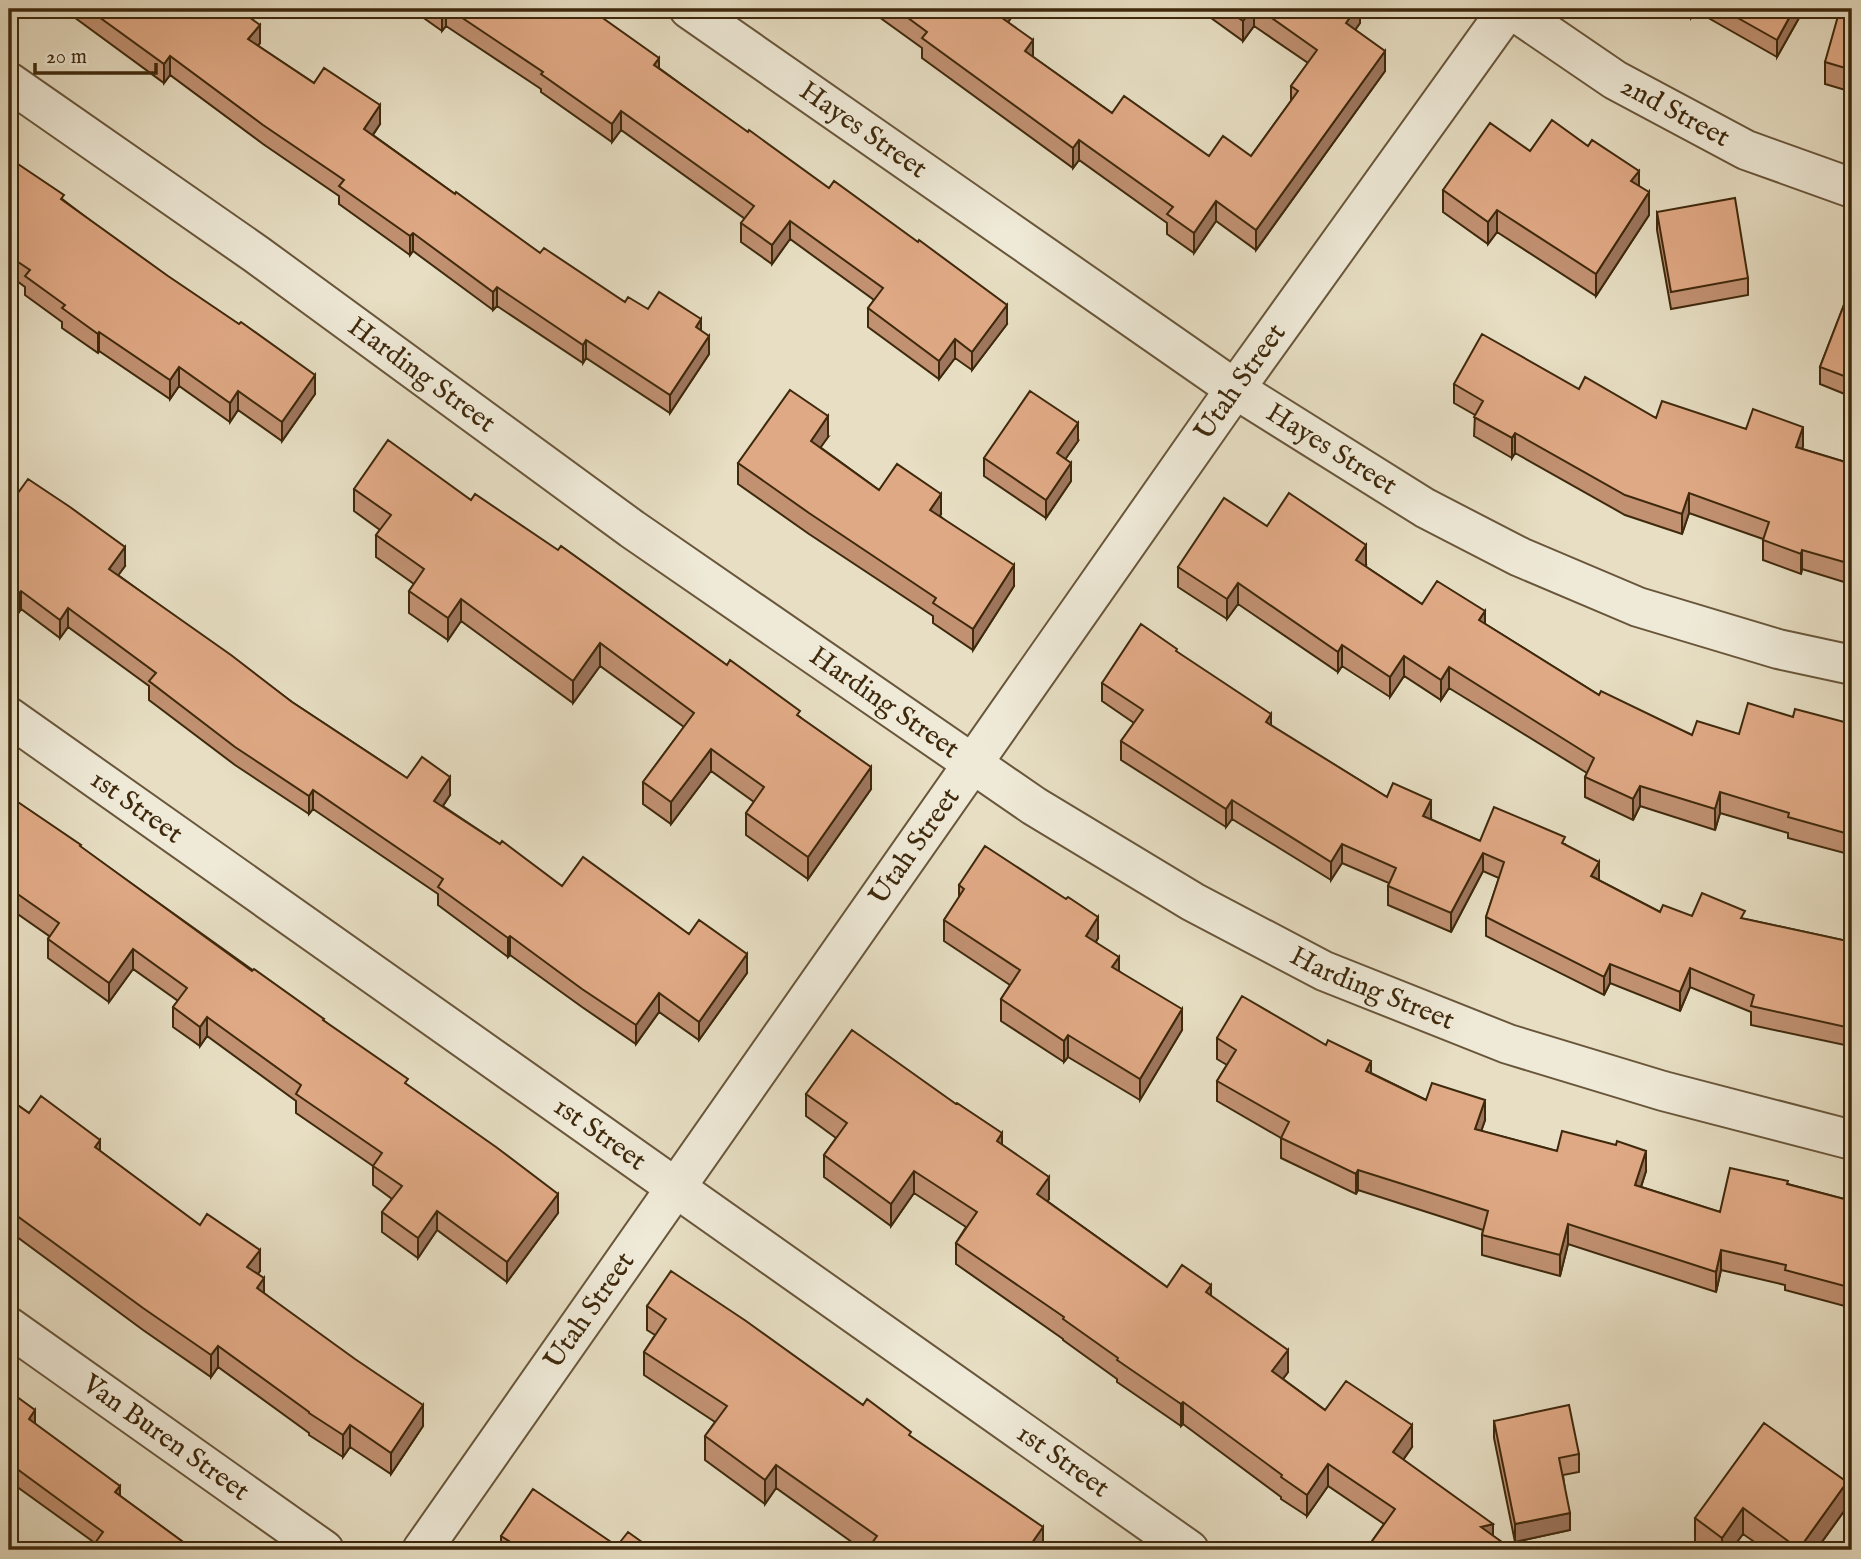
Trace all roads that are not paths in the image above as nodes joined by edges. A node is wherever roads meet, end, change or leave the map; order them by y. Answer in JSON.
{"nodes":[{"id":1,"x":689,"y":9,"type":"edge"},
{"id":2,"x":1510,"y":9,"type":"edge"},
{"id":3,"x":9,"y":82,"type":"edge"},
{"id":4,"x":1852,"y":188,"type":"edge"},
{"id":5,"x":1235,"y":389,"type":"junction"},
{"id":6,"x":1852,"y":665,"type":"edge"},
{"id":7,"x":9,"y":717,"type":"edge"},
{"id":8,"x":973,"y":762,"type":"junction"},
{"id":9,"x":1852,"y":1140,"type":"edge"},
{"id":10,"x":677,"y":1188,"type":"junction"},
{"id":11,"x":9,"y":1327,"type":"edge"},
{"id":12,"x":324,"y":1550,"type":"edge"},
{"id":13,"x":422,"y":1550,"type":"edge"},
{"id":14,"x":1189,"y":1550,"type":"edge"}],
"edges":[{"from":1,"to":5,"type":"street","name":"Hayes Street"},
{"from":2,"to":4,"type":"street","name":"2nd Street"},
{"from":2,"to":5,"type":"street","name":"Utah Street"},
{"from":3,"to":8,"type":"street","name":"Harding Street"},
{"from":5,"to":6,"type":"street","name":"Hayes Street"},
{"from":5,"to":8,"type":"street","name":"Utah Street"},
{"from":7,"to":10,"type":"street","name":"1st Street"},
{"from":8,"to":9,"type":"street","name":"Harding Street"},
{"from":8,"to":10,"type":"street","name":"Utah Street"},
{"from":10,"to":13,"type":"street","name":"Utah Street"},
{"from":10,"to":14,"type":"street","name":"1st Street"},
{"from":11,"to":12,"type":"street","name":"Van Buren Street"}]}
